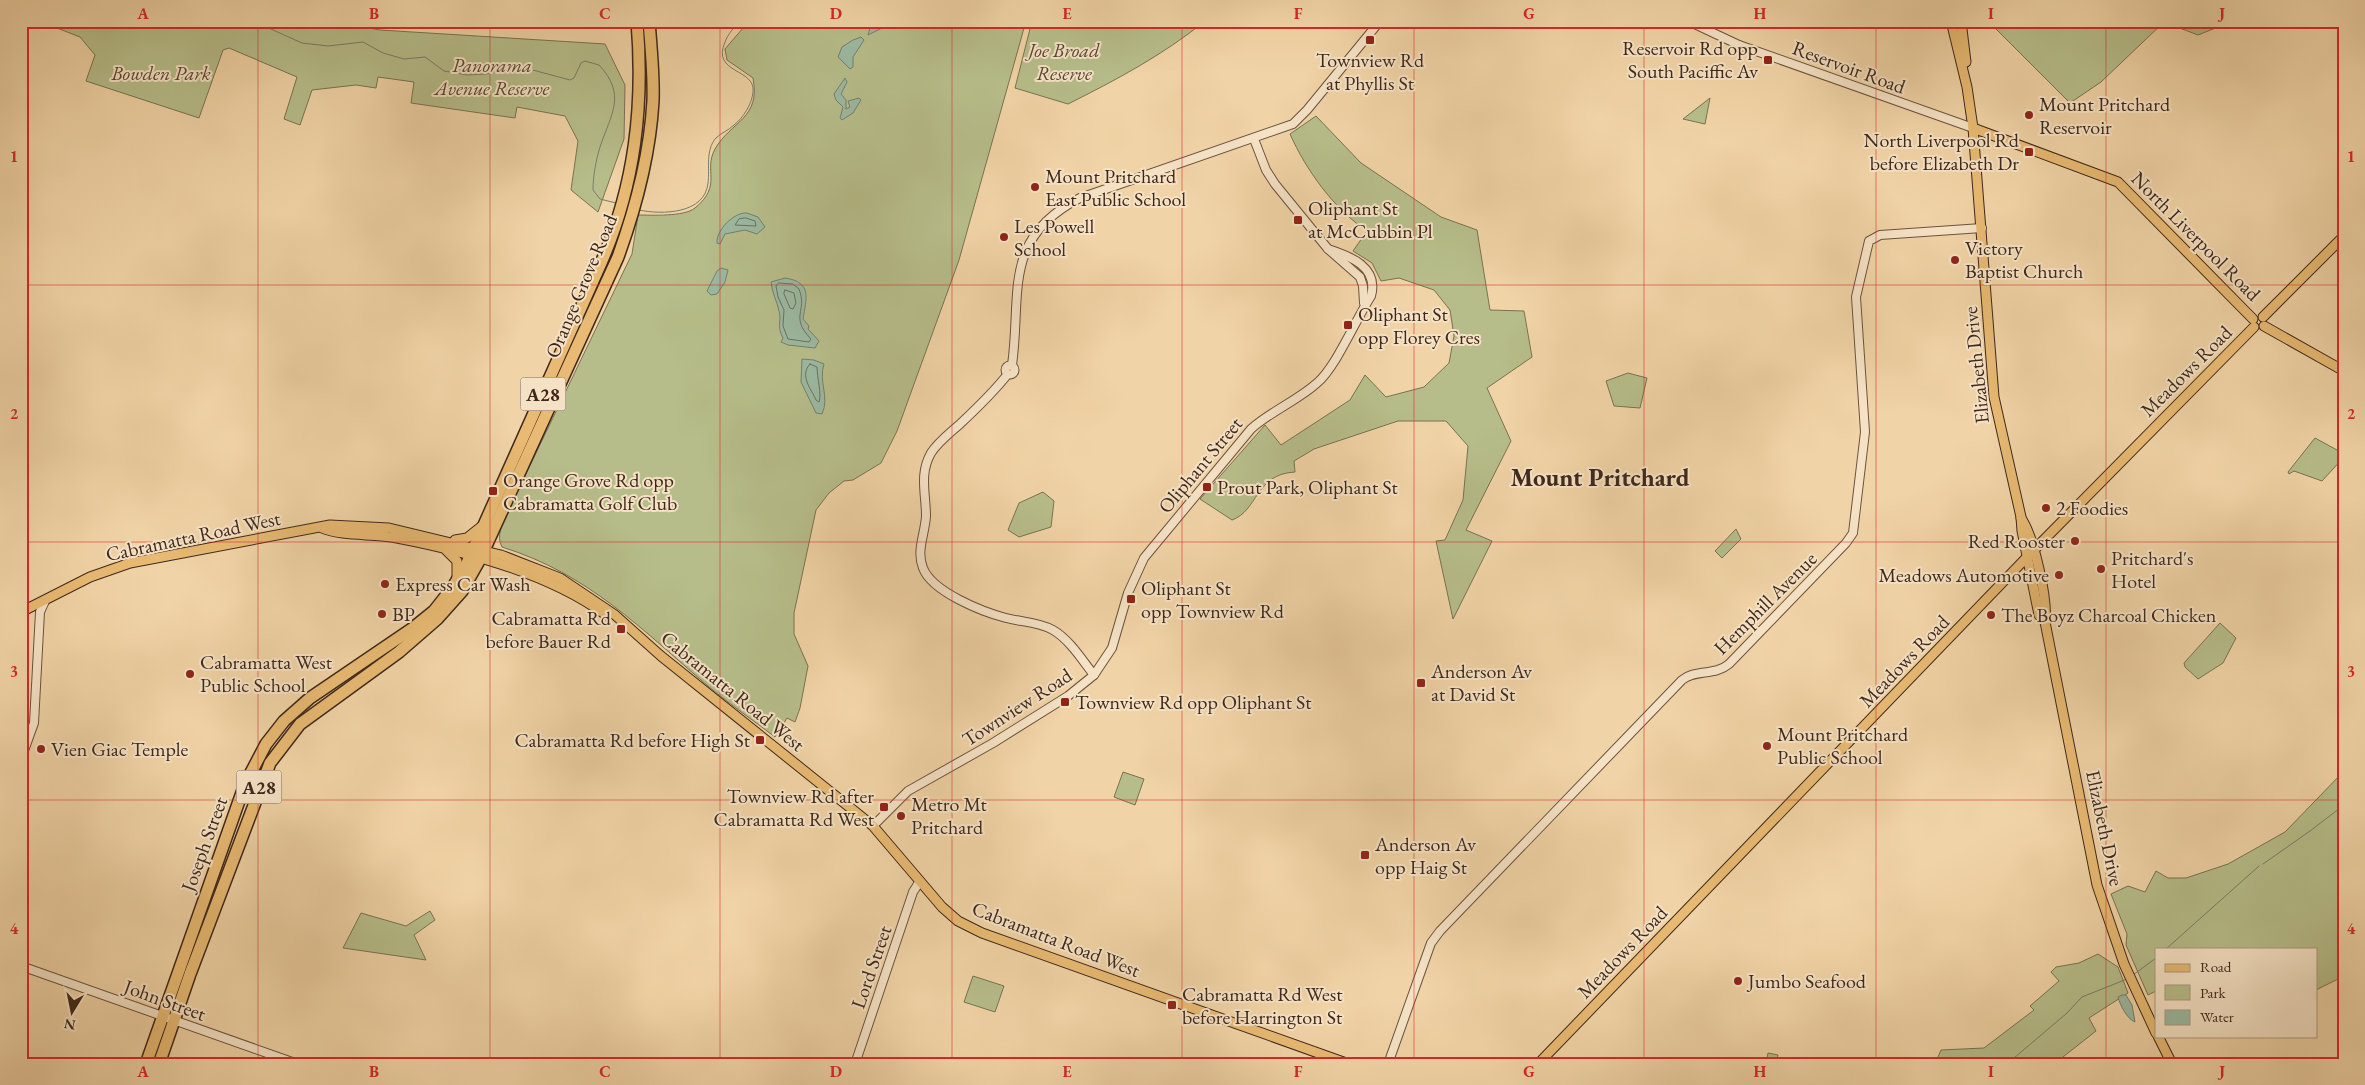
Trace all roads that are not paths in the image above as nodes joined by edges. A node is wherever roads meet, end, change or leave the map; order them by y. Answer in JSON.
{"nodes":[{"id":1,"x":637,"y":21,"type":"edge"},
{"id":2,"x":649,"y":21,"type":"edge"},
{"id":3,"x":1380,"y":21,"type":"edge"},
{"id":4,"x":1688,"y":21,"type":"edge"},
{"id":5,"x":1951,"y":21,"type":"edge"},
{"id":6,"x":1960,"y":21,"type":"edge"},
{"id":7,"x":1967,"y":88,"type":"junction"},
{"id":8,"x":1973,"y":128,"type":"junction"},
{"id":9,"x":1254,"y":139,"type":"junction"},
{"id":10,"x":623,"y":223,"type":"junction"},
{"id":11,"x":1982,"y":228,"type":"junction"},
{"id":12,"x":2344,"y":236,"type":"edge"},
{"id":13,"x":2263,"y":321,"type":"junction"},
{"id":14,"x":2253,"y":323,"type":"junction"},
{"id":15,"x":2344,"y":371,"type":"edge"},
{"id":16,"x":496,"y":523,"type":"junction"},
{"id":17,"x":484,"y":524,"type":"junction"},
{"id":18,"x":444,"y":544,"type":"junction"},
{"id":19,"x":477,"y":553,"type":"junction"},
{"id":20,"x":2031,"y":554,"type":"junction"},
{"id":21,"x":513,"y":559,"type":"junction"},
{"id":22,"x":456,"y":583,"type":"junction"},
{"id":23,"x":45,"y":600,"type":"junction"},
{"id":24,"x":21,"y":612,"type":"edge"},
{"id":25,"x":637,"y":636,"type":"junction"},
{"id":26,"x":1094,"y":675,"type":"junction"},
{"id":27,"x":21,"y":759,"type":"edge"},
{"id":28,"x":873,"y":826,"type":"junction"},
{"id":29,"x":920,"y":881,"type":"junction"},
{"id":30,"x":21,"y":966,"type":"edge"},
{"id":31,"x":168,"y":1019,"type":"junction"},
{"id":32,"x":2155,"y":1031,"type":"edge"},
{"id":33,"x":2159,"y":1038,"type":"edge"},
{"id":34,"x":146,"y":1064,"type":"edge"},
{"id":35,"x":159,"y":1064,"type":"edge"},
{"id":36,"x":298,"y":1064,"type":"edge"},
{"id":37,"x":856,"y":1064,"type":"edge"},
{"id":38,"x":1349,"y":1064,"type":"edge"},
{"id":39,"x":1388,"y":1064,"type":"edge"},
{"id":40,"x":1538,"y":1064,"type":"edge"},
{"id":41,"x":2172,"y":1064,"type":"edge"}],
"edges":[{"from":1,"to":10,"type":"highway","name":"Orange Grove Road","number":"A28"},
{"from":2,"to":10,"type":"highway","name":"Orange Grove Road","number":"A28"},
{"from":3,"to":9,"type":"street"},
{"from":4,"to":8,"type":"street","name":"Reservoir Road"},
{"from":5,"to":7,"type":"main road","name":"Elizabeth Drive"},
{"from":6,"to":7,"type":"main road","name":"Elizabeth Drive"},
{"from":7,"to":8,"type":"main road","name":"Elizabeth Drive"},
{"from":8,"to":11,"type":"main road","name":"Elizabeth Drive"},
{"from":8,"to":14,"type":"main road","name":"North Liverpool Road"},
{"from":9,"to":26,"type":"street","name":"Oliphant Street"},
{"from":9,"to":26,"type":"street","name":"Townview Road"},
{"from":10,"to":16,"type":"highway","name":"Orange Grove Road","number":"A28"},
{"from":10,"to":17,"type":"highway","name":"Orange Grove Road","number":"A28"},
{"from":11,"to":20,"type":"main road","name":"Elizabeth Drive"},
{"from":11,"to":39,"type":"street","name":"Hemphill Avenue"},
{"from":12,"to":13,"type":"main road"},
{"from":13,"to":14,"type":"main road"},
{"from":13,"to":15,"type":"main road","name":"North Liverpool Road"},
{"from":14,"to":20,"type":"main road","name":"Meadows Road"},
{"from":16,"to":19,"type":"highway","name":"Orange Grove Road","number":"A28"},
{"from":16,"to":21,"type":"main road"},
{"from":17,"to":18,"type":"main road"},
{"from":17,"to":19,"type":"highway","name":"Orange Grove Road","number":"A28"},
{"from":18,"to":19,"type":"main road","name":"Cabramatta Road West"},
{"from":18,"to":22,"type":"main road"},
{"from":18,"to":23,"type":"main road","name":"Cabramatta Road West"},
{"from":19,"to":21,"type":"main road","name":"Cabramatta Road West"},
{"from":19,"to":22,"type":"highway","name":"Joseph Street","number":"A28"},
{"from":19,"to":25,"type":"main road","name":"Cabramatta Road West"},
{"from":19,"to":31,"type":"highway","name":"Joseph Street","number":"A28"},
{"from":20,"to":32,"type":"main road","name":"Elizabeth Drive"},
{"from":20,"to":40,"type":"main road","name":"Meadows Road"},
{"from":21,"to":25,"type":"main road","name":"Cabramatta Road West"},
{"from":22,"to":31,"type":"highway","name":"Joseph Street","number":"A28"},
{"from":23,"to":24,"type":"main road","name":"Cabramatta Road West"},
{"from":23,"to":27,"type":"street"},
{"from":25,"to":28,"type":"main road","name":"Cabramatta Road West"},
{"from":26,"to":28,"type":"street","name":"Townview Road"},
{"from":28,"to":29,"type":"main road","name":"Cabramatta Road West"},
{"from":29,"to":37,"type":"street","name":"Lord Street"},
{"from":29,"to":38,"type":"main road","name":"Cabramatta Road West"},
{"from":30,"to":31,"type":"street","name":"John Street"},
{"from":31,"to":34,"type":"highway","name":"Joseph Street","number":"A28"},
{"from":31,"to":35,"type":"highway","name":"Joseph Street","number":"A28"},
{"from":31,"to":36,"type":"street","name":"John Street"},
{"from":33,"to":41,"type":"main road","name":"Elizabeth Drive"}]}
